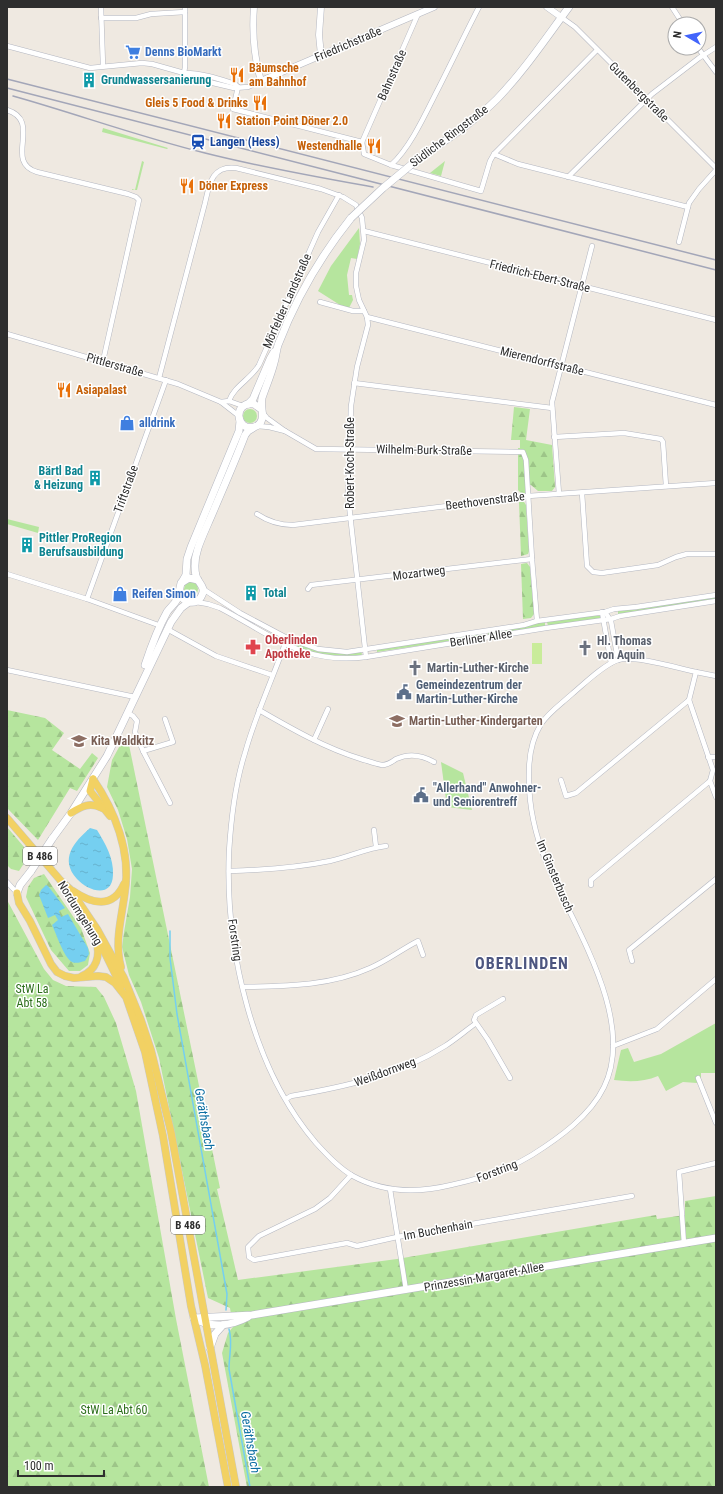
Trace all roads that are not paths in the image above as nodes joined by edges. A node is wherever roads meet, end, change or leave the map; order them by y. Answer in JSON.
{"nodes":[{"id":1,"x":101,"y":7,"type":"edge"},
{"id":2,"x":254,"y":7,"type":"edge"},
{"id":3,"x":322,"y":7,"type":"edge"},
{"id":4,"x":421,"y":7,"type":"edge"},
{"id":5,"x":434,"y":7,"type":"edge"},
{"id":6,"x":479,"y":7,"type":"edge"},
{"id":7,"x":548,"y":7,"type":"edge"},
{"id":8,"x":569,"y":7,"type":"edge"},
{"id":9,"x":672,"y":7,"type":"edge"},
{"id":10,"x":185,"y":10,"type":"edge"},
{"id":11,"x":418,"y":14,"type":"junction"},
{"id":12,"x":678,"y":16,"type":"edge"},
{"id":13,"x":561,"y":17,"type":"junction"},
{"id":14,"x":101,"y":18,"type":"junction"},
{"id":15,"x":7,"y":46,"type":"edge"},
{"id":16,"x":716,"y":48,"type":"edge"},
{"id":17,"x":597,"y":50,"type":"junction"},
{"id":18,"x":707,"y":53,"type":"edge"},
{"id":19,"x":321,"y":55,"type":"junction"},
{"id":20,"x":702,"y":56,"type":"edge"},
{"id":21,"x":704,"y":56,"type":"edge"},
{"id":22,"x":103,"y":66,"type":"junction"},
{"id":23,"x":716,"y":72,"type":"edge"},
{"id":24,"x":184,"y":73,"type":"junction"},
{"id":25,"x":261,"y":81,"type":"junction"},
{"id":26,"x":238,"y":87,"type":"junction"},
{"id":27,"x":647,"y":99,"type":"junction"},
{"id":28,"x":7,"y":110,"type":"edge"},
{"id":29,"x":362,"y":142,"type":"junction"},
{"id":30,"x":494,"y":154,"type":"junction"},
{"id":31,"x":391,"y":165,"type":"junction"},
{"id":32,"x":716,"y":169,"type":"edge"},
{"id":33,"x":568,"y":177,"type":"junction"},
{"id":34,"x":341,"y":196,"type":"junction"},
{"id":35,"x":688,"y":207,"type":"junction"},
{"id":36,"x":351,"y":218,"type":"joint"},
{"id":37,"x":364,"y":231,"type":"junction"},
{"id":38,"x":679,"y":242,"type":"dead end"},
{"id":39,"x":592,"y":246,"type":"dead end"},
{"id":40,"x":582,"y":286,"type":"junction"},
{"id":41,"x":320,"y":302,"type":"dead end"},
{"id":42,"x":364,"y":311,"type":"junction"},
{"id":43,"x":367,"y":317,"type":"junction"},
{"id":44,"x":716,"y":320,"type":"edge"},
{"id":45,"x":7,"y":334,"type":"edge"},
{"id":46,"x":278,"y":347,"type":"junction"},
{"id":47,"x":103,"y":361,"type":"junction"},
{"id":48,"x":560,"y":366,"type":"junction"},
{"id":49,"x":159,"y":378,"type":"junction"},
{"id":50,"x":166,"y":380,"type":"junction"},
{"id":51,"x":354,"y":383,"type":"junction"},
{"id":52,"x":229,"y":401,"type":"junction"},
{"id":53,"x":221,"y":402,"type":"junction"},
{"id":54,"x":246,"y":405,"type":"junction"},
{"id":55,"x":716,"y":405,"type":"edge"},
{"id":56,"x":552,"y":408,"type":"junction"},
{"id":57,"x":262,"y":410,"type":"junction"},
{"id":58,"x":239,"y":419,"type":"junction"},
{"id":59,"x":255,"y":427,"type":"junction"},
{"id":60,"x":285,"y":431,"type":"junction"},
{"id":61,"x":554,"y":437,"type":"junction"},
{"id":62,"x":349,"y":449,"type":"junction"},
{"id":63,"x":716,"y":483,"type":"edge"},
{"id":64,"x":666,"y":486,"type":"junction"},
{"id":65,"x":582,"y":493,"type":"junction"},
{"id":66,"x":559,"y":494,"type":"junction"},
{"id":67,"x":528,"y":496,"type":"junction"},
{"id":68,"x":257,"y":514,"type":"dead end"},
{"id":69,"x":351,"y":517,"type":"junction"},
{"id":70,"x":716,"y":554,"type":"edge"},
{"id":71,"x":532,"y":559,"type":"junction"},
{"id":72,"x":7,"y":574,"type":"edge"},
{"id":73,"x":198,"y":580,"type":"junction"},
{"id":74,"x":357,"y":580,"type":"junction"},
{"id":75,"x":182,"y":582,"type":"junction"},
{"id":76,"x":308,"y":588,"type":"dead end"},
{"id":77,"x":203,"y":589,"type":"junction"},
{"id":78,"x":180,"y":594,"type":"junction"},
{"id":79,"x":716,"y":595,"type":"edge"},
{"id":80,"x":87,"y":599,"type":"junction"},
{"id":81,"x":716,"y":601,"type":"edge"},
{"id":82,"x":191,"y":602,"type":"junction"},
{"id":83,"x":603,"y":612,"type":"junction"},
{"id":84,"x":603,"y":620,"type":"junction"},
{"id":85,"x":611,"y":620,"type":"junction"},
{"id":86,"x":256,"y":621,"type":"junction"},
{"id":87,"x":537,"y":621,"type":"junction"},
{"id":88,"x":253,"y":626,"type":"junction"},
{"id":89,"x":164,"y":627,"type":"junction"},
{"id":90,"x":287,"y":638,"type":"junction"},
{"id":91,"x":285,"y":645,"type":"junction"},
{"id":92,"x":366,"y":649,"type":"junction"},
{"id":93,"x":366,"y":657,"type":"junction"},
{"id":94,"x":618,"y":660,"type":"junction"},
{"id":95,"x":611,"y":663,"type":"junction"},
{"id":96,"x":7,"y":670,"type":"edge"},
{"id":97,"x":696,"y":672,"type":"junction"},
{"id":98,"x":272,"y":676,"type":"junction"},
{"id":99,"x":716,"y":676,"type":"edge"},
{"id":100,"x":135,"y":697,"type":"junction"},
{"id":101,"x":689,"y":700,"type":"junction"},
{"id":102,"x":328,"y":709,"type":"dead end"},
{"id":103,"x":259,"y":710,"type":"junction"},
{"id":104,"x":128,"y":713,"type":"junction"},
{"id":105,"x":165,"y":719,"type":"dead end"},
{"id":106,"x":314,"y":740,"type":"junction"},
{"id":107,"x":143,"y":751,"type":"junction"},
{"id":108,"x":708,"y":757,"type":"junction"},
{"id":109,"x":716,"y":757,"type":"edge"},
{"id":110,"x":434,"y":762,"type":"dead end"},
{"id":111,"x":93,"y":779,"type":"junction"},
{"id":112,"x":561,"y":780,"type":"dead end"},
{"id":113,"x":710,"y":782,"type":"junction"},
{"id":114,"x":716,"y":797,"type":"edge"},
{"id":115,"x":170,"y":803,"type":"dead end"},
{"id":116,"x":104,"y":808,"type":"junction"},
{"id":117,"x":71,"y":813,"type":"junction"},
{"id":118,"x":7,"y":818,"type":"edge"},
{"id":119,"x":117,"y":829,"type":"junction"},
{"id":120,"x":374,"y":830,"type":"dead end"},
{"id":121,"x":386,"y":846,"type":"dead end"},
{"id":122,"x":376,"y":847,"type":"junction"},
{"id":123,"x":229,"y":871,"type":"junction"},
{"id":124,"x":126,"y":876,"type":"junction"},
{"id":125,"x":716,"y":879,"type":"edge"},
{"id":126,"x":61,"y":881,"type":"junction"},
{"id":127,"x":7,"y":882,"type":"edge"},
{"id":128,"x":591,"y":885,"type":"dead end"},
{"id":129,"x":70,"y":889,"type":"junction"},
{"id":130,"x":17,"y":892,"type":"junction"},
{"id":131,"x":93,"y":933,"type":"junction"},
{"id":132,"x":423,"y":955,"type":"dead end"},
{"id":133,"x":632,"y":961,"type":"dead end"},
{"id":134,"x":74,"y":978,"type":"junction"},
{"id":135,"x":124,"y":978,"type":"junction"},
{"id":136,"x":716,"y":979,"type":"edge"},
{"id":137,"x":243,"y":987,"type":"junction"},
{"id":138,"x":126,"y":997,"type":"junction"},
{"id":139,"x":503,"y":999,"type":"dead end"},
{"id":140,"x":475,"y":1024,"type":"junction"},
{"id":141,"x":613,"y":1046,"type":"junction"},
{"id":142,"x":510,"y":1078,"type":"dead end"},
{"id":143,"x":698,"y":1078,"type":"dead end"},
{"id":144,"x":286,"y":1099,"type":"junction"},
{"id":145,"x":588,"y":1110,"type":"joint"},
{"id":146,"x":716,"y":1123,"type":"edge"},
{"id":147,"x":716,"y":1163,"type":"edge"},
{"id":148,"x":351,"y":1175,"type":"junction"},
{"id":149,"x":390,"y":1189,"type":"junction"},
{"id":150,"x":632,"y":1196,"type":"dead end"},
{"id":151,"x":397,"y":1237,"type":"junction"},
{"id":152,"x":716,"y":1238,"type":"edge"},
{"id":153,"x":684,"y":1244,"type":"junction"},
{"id":154,"x":406,"y":1290,"type":"junction"},
{"id":155,"x":252,"y":1315,"type":"junction"},
{"id":156,"x":194,"y":1318,"type":"junction"},
{"id":157,"x":205,"y":1321,"type":"junction"},
{"id":158,"x":223,"y":1325,"type":"junction"},
{"id":159,"x":210,"y":1348,"type":"junction"},
{"id":160,"x":228,"y":1487,"type":"edge"},
{"id":161,"x":236,"y":1487,"type":"edge"}],
"edges":[{"from":1,"to":14,"type":"street"},
{"from":2,"to":25,"type":"street"},
{"from":3,"to":19,"type":"street"},
{"from":4,"to":11,"type":"street","name":"Bahnstraße"},
{"from":5,"to":11,"type":"street","name":"Friedrichstraße"},
{"from":6,"to":31,"type":"street"},
{"from":7,"to":13,"type":"street"},
{"from":8,"to":13,"type":"main road","name":"Südliche Ringstraße"},
{"from":9,"to":12,"type":"street"},
{"from":10,"to":14,"type":"street"},
{"from":10,"to":24,"type":"street"},
{"from":11,"to":19,"type":"street","name":"Friedrichstraße"},
{"from":11,"to":29,"type":"street","name":"Bahnstraße"},
{"from":13,"to":17,"type":"street","name":"Gutenbergstraße"},
{"from":13,"to":36,"type":"main road","name":"Südliche Ringstraße","bridge":true},
{"from":14,"to":22,"type":"street"},
{"from":15,"to":22,"type":"street"},
{"from":16,"to":18,"type":"street"},
{"from":17,"to":27,"type":"street","name":"Gutenbergstraße"},
{"from":17,"to":30,"type":"street"},
{"from":19,"to":25,"type":"street","name":"Friedrichstraße"},
{"from":20,"to":27,"type":"street"},
{"from":21,"to":23,"type":"street"},
{"from":22,"to":24,"type":"street"},
{"from":24,"to":26,"type":"street"},
{"from":25,"to":26,"type":"street"},
{"from":26,"to":29,"type":"street"},
{"from":27,"to":32,"type":"street","name":"Gutenbergstraße"},
{"from":27,"to":33,"type":"street"},
{"from":28,"to":47,"type":"street"},
{"from":29,"to":31,"type":"street"},
{"from":30,"to":31,"type":"street"},
{"from":30,"to":33,"type":"street"},
{"from":32,"to":35,"type":"street"},
{"from":33,"to":35,"type":"street"},
{"from":34,"to":37,"type":"street"},
{"from":34,"to":49,"type":"street"},
{"from":34,"to":52,"type":"street","name":"Mörfelder Landstraße"},
{"from":35,"to":38,"type":"street"},
{"from":36,"to":46,"type":"main road","name":"Mörfelder Landstraße"},
{"from":37,"to":40,"type":"street","name":"Friedrich-Ebert-Straße"},
{"from":37,"to":42,"type":"street"},
{"from":39,"to":40,"type":"street"},
{"from":40,"to":44,"type":"street","name":"Friedrich-Ebert-Straße"},
{"from":40,"to":48,"type":"street"},
{"from":41,"to":42,"type":"street"},
{"from":42,"to":43,"type":"street"},
{"from":43,"to":48,"type":"street","name":"Mierendorffstraße"},
{"from":43,"to":51,"type":"street","name":"Robert-Koch-Straße"},
{"from":45,"to":47,"type":"street","name":"Pittlerstraße"},
{"from":46,"to":54,"type":"main road","name":"Mörfelder Landstraße"},
{"from":46,"to":57,"type":"main road","name":"Mörfelder Landstraße"},
{"from":47,"to":49,"type":"street","name":"Pittlerstraße"},
{"from":48,"to":55,"type":"street","name":"Mierendorffstraße"},
{"from":48,"to":56,"type":"street"},
{"from":49,"to":50,"type":"street","name":"Pittlerstraße"},
{"from":50,"to":53,"type":"street","name":"Pittlerstraße"},
{"from":50,"to":80,"type":"street","name":"Triftstraße"},
{"from":51,"to":56,"type":"street"},
{"from":51,"to":62,"type":"street","name":"Robert-Koch-Straße"},
{"from":52,"to":53,"type":"street"},
{"from":52,"to":54,"type":"street"},
{"from":53,"to":58,"type":"street","name":"Pittlerstraße"},
{"from":54,"to":57,"type":"main road"},
{"from":54,"to":58,"type":"main road","name":"Mörfelder Landstraße"},
{"from":56,"to":61,"type":"street"},
{"from":57,"to":59,"type":"main road","name":"Mörfelder Landstraße"},
{"from":57,"to":60,"type":"street","name":"Wilhelm-Burk-Straße"},
{"from":58,"to":59,"type":"main road"},
{"from":58,"to":75,"type":"main road","name":"Mörfelder Landstraße"},
{"from":59,"to":60,"type":"street","name":"Wilhelm-Burk-Straße"},
{"from":59,"to":73,"type":"main road","name":"Mörfelder Landstraße"},
{"from":60,"to":62,"type":"street","name":"Wilhelm-Burk-Straße"},
{"from":61,"to":64,"type":"street"},
{"from":61,"to":66,"type":"street"},
{"from":62,"to":67,"type":"street","name":"Wilhelm-Burk-Straße"},
{"from":62,"to":69,"type":"street","name":"Robert-Koch-Straße"},
{"from":63,"to":64,"type":"street","name":"Beethovenstraße"},
{"from":64,"to":65,"type":"street","name":"Beethovenstraße"},
{"from":65,"to":66,"type":"street","name":"Beethovenstraße"},
{"from":65,"to":70,"type":"street"},
{"from":66,"to":67,"type":"street","name":"Beethovenstraße"},
{"from":67,"to":69,"type":"street","name":"Beethovenstraße"},
{"from":67,"to":71,"type":"street"},
{"from":68,"to":69,"type":"street","name":"Beethovenstraße"},
{"from":69,"to":74,"type":"street","name":"Robert-Koch-Straße"},
{"from":71,"to":74,"type":"street","name":"Mozartweg"},
{"from":71,"to":87,"type":"street"},
{"from":72,"to":80,"type":"street"},
{"from":73,"to":75,"type":"main road"},
{"from":73,"to":77,"type":"main road","name":"Mörfelder Landstraße"},
{"from":74,"to":76,"type":"street","name":"Mozartweg"},
{"from":74,"to":92,"type":"street","name":"Robert-Koch-Straße"},
{"from":75,"to":78,"type":"main road","name":"Mörfelder Landstraße"},
{"from":77,"to":82,"type":"main road","name":"Mörfelder Landstraße"},
{"from":77,"to":86,"type":"street","name":"Berliner Allee"},
{"from":78,"to":82,"type":"main road"},
{"from":78,"to":89,"type":"main road","name":"Mörfelder Landstraße"},
{"from":79,"to":83,"type":"street","name":"Berliner Allee"},
{"from":80,"to":89,"type":"street"},
{"from":81,"to":85,"type":"street","name":"Berliner Allee"},
{"from":82,"to":88,"type":"street","name":"Berliner Allee"},
{"from":82,"to":89,"type":"main road","name":"Mörfelder Landstraße"},
{"from":83,"to":84,"type":"street"},
{"from":83,"to":85,"type":"street"},
{"from":83,"to":87,"type":"street","name":"Berliner Allee"},
{"from":84,"to":85,"type":"street","name":"Berliner Allee"},
{"from":84,"to":93,"type":"street","name":"Berliner Allee"},
{"from":84,"to":95,"type":"street"},
{"from":85,"to":94,"type":"street"},
{"from":86,"to":88,"type":"street"},
{"from":86,"to":90,"type":"street","name":"Berliner Allee"},
{"from":87,"to":92,"type":"street","name":"Berliner Allee"},
{"from":88,"to":91,"type":"street","name":"Berliner Allee"},
{"from":89,"to":98,"type":"street"},
{"from":89,"to":100,"type":"main road","name":"Mörfelder Landstraße"},
{"from":89,"to":100,"type":"main road","name":"Mörfelder Landstraße"},
{"from":90,"to":91,"type":"street","name":"Forstring"},
{"from":90,"to":92,"type":"street","name":"Berliner Allee"},
{"from":91,"to":93,"type":"street","name":"Berliner Allee"},
{"from":91,"to":98,"type":"street","name":"Forstring"},
{"from":92,"to":93,"type":"street","name":"Robert-Koch-Straße"},
{"from":94,"to":95,"type":"street","name":"Im Ginsterbusch"},
{"from":94,"to":97,"type":"street"},
{"from":95,"to":141,"type":"street","name":"Im Ginsterbusch"},
{"from":96,"to":100,"type":"street"},
{"from":97,"to":99,"type":"street"},
{"from":97,"to":101,"type":"street"},
{"from":98,"to":103,"type":"street","name":"Forstring"},
{"from":100,"to":104,"type":"main road","name":"Mörfelder Landstraße"},
{"from":101,"to":108,"type":"street"},
{"from":101,"to":112,"type":"street"},
{"from":102,"to":106,"type":"street"},
{"from":103,"to":106,"type":"street"},
{"from":103,"to":123,"type":"street","name":"Forstring"},
{"from":104,"to":107,"type":"street"},
{"from":104,"to":111,"type":"main road","name":"Mörfelder Landstraße"},
{"from":105,"to":107,"type":"street"},
{"from":106,"to":110,"type":"street"},
{"from":107,"to":115,"type":"street"},
{"from":108,"to":109,"type":"street"},
{"from":108,"to":113,"type":"street"},
{"from":111,"to":116,"type":"main road"},
{"from":111,"to":117,"type":"main road","name":"Mörfelder Landstraße"},
{"from":111,"to":119,"type":"main road"},
{"from":113,"to":114,"type":"street"},
{"from":113,"to":128,"type":"street"},
{"from":116,"to":117,"type":"main road"},
{"from":116,"to":119,"type":"main road"},
{"from":117,"to":130,"type":"main road","name":"Mörfelder Landstraße","bridge":true},
{"from":118,"to":126,"type":"main road","name":"Nordumgehung","number":"B 486"},
{"from":119,"to":124,"type":"main road"},
{"from":120,"to":122,"type":"street"},
{"from":121,"to":122,"type":"street"},
{"from":122,"to":123,"type":"street"},
{"from":123,"to":137,"type":"street","name":"Forstring"},
{"from":124,"to":129,"type":"main road"},
{"from":124,"to":135,"type":"main road"},
{"from":125,"to":133,"type":"street"},
{"from":126,"to":129,"type":"main road","number":"B 486"},
{"from":126,"to":131,"type":"main road","name":"Nordumgehung","number":"B 486"},
{"from":127,"to":130,"type":"street"},
{"from":129,"to":135,"type":"main road","number":"B 486"},
{"from":130,"to":134,"type":"main road"},
{"from":131,"to":134,"type":"main road"},
{"from":131,"to":138,"type":"main road","name":"Nordumgehung","number":"B 486"},
{"from":132,"to":137,"type":"street"},
{"from":134,"to":138,"type":"main road"},
{"from":135,"to":157,"type":"main road","number":"B 486"},
{"from":136,"to":141,"type":"street"},
{"from":137,"to":144,"type":"street","name":"Forstring"},
{"from":138,"to":156,"type":"main road","number":"B 486"},
{"from":139,"to":140,"type":"street","name":"Weißdornweg"},
{"from":140,"to":142,"type":"street"},
{"from":140,"to":144,"type":"street","name":"Weißdornweg"},
{"from":141,"to":145,"type":"street","name":"Im Ginsterbusch"},
{"from":143,"to":146,"type":"street"},
{"from":144,"to":148,"type":"street","name":"Forstring"},
{"from":145,"to":149,"type":"street","name":"Forstring"},
{"from":147,"to":153,"type":"street"},
{"from":148,"to":149,"type":"street","name":"Forstring"},
{"from":148,"to":151,"type":"street","name":"Im Buchenhain"},
{"from":149,"to":151,"type":"street"},
{"from":150,"to":151,"type":"street","name":"Im Buchenhain"},
{"from":151,"to":154,"type":"street"},
{"from":152,"to":153,"type":"main road","name":"Prinzessin-Margaret-Allee"},
{"from":153,"to":154,"type":"main road","name":"Prinzessin-Margaret-Allee"},
{"from":154,"to":155,"type":"main road","name":"Prinzessin-Margaret-Allee"},
{"from":155,"to":157,"type":"main road","name":"Prinzessin-Margaret-Allee"},
{"from":155,"to":158,"type":"main road","name":"Prinzessin-Margaret-Allee"},
{"from":156,"to":157,"type":"main road","name":"Prinzessin-Margaret-Allee"},
{"from":156,"to":160,"type":"main road","number":"B 486"},
{"from":157,"to":158,"type":"main road","name":"Prinzessin-Margaret-Allee"},
{"from":157,"to":159,"type":"main road","number":"B 486"},
{"from":158,"to":159,"type":"main road"},
{"from":159,"to":161,"type":"main road","number":"B 486"}]}
